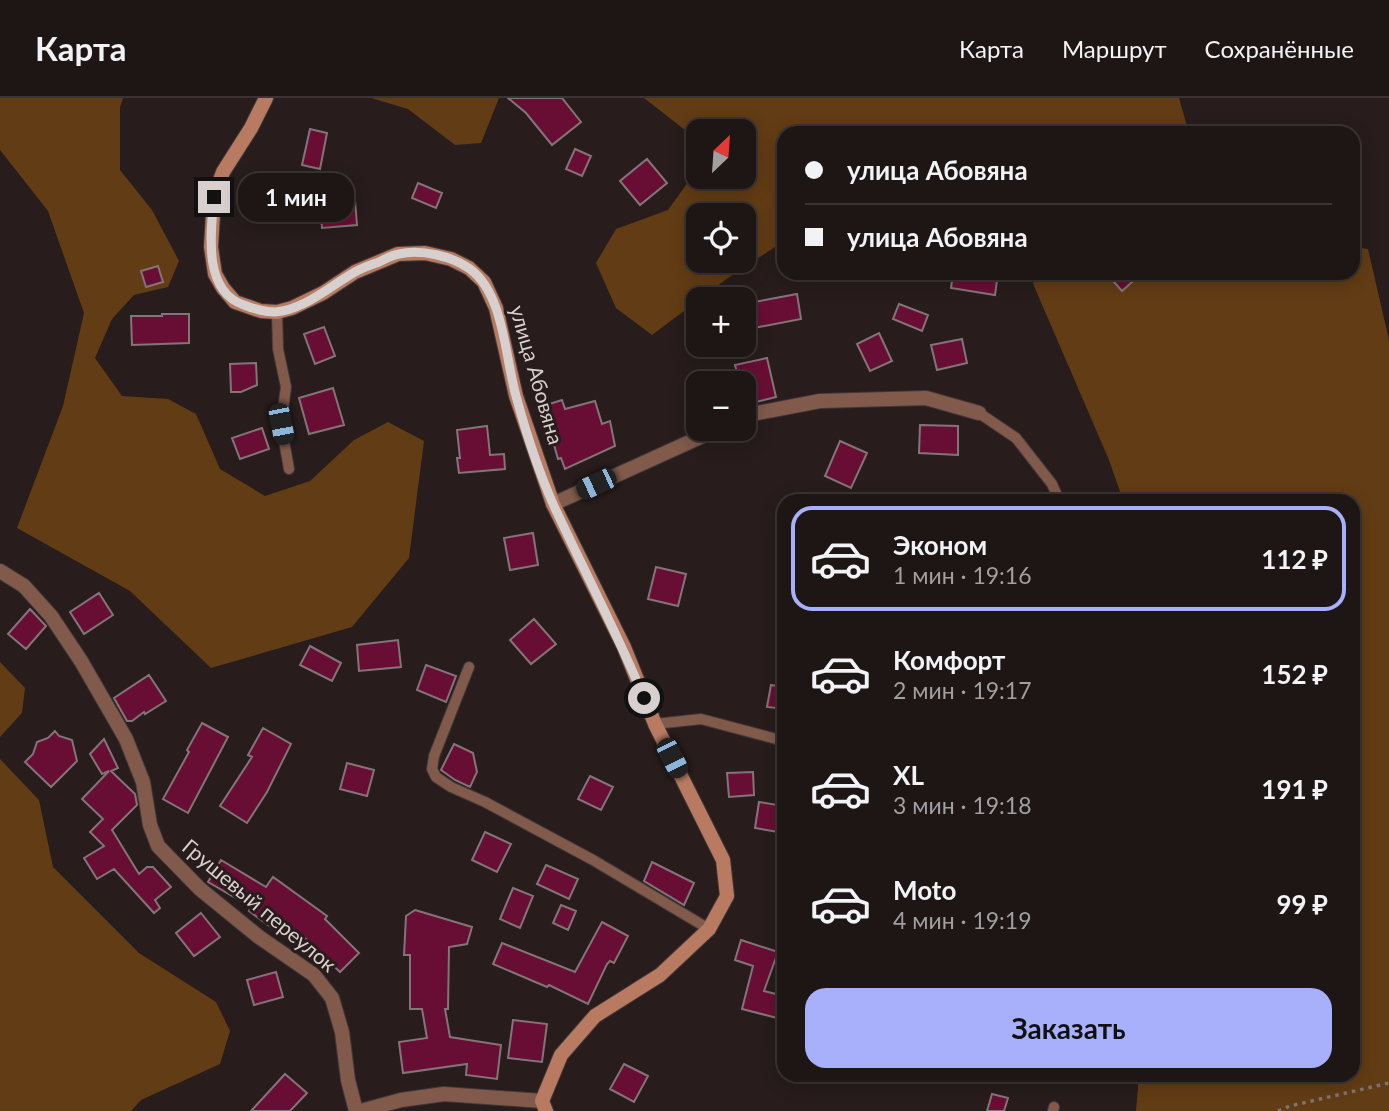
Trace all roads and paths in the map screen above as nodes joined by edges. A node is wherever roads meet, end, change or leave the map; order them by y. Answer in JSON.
{"nodes":[{"id":1,"x":266,"y":98,"type":"edge"},
{"id":2,"x":277,"y":312,"type":"junction"},
{"id":3,"x":756,"y":413,"type":"edge"},
{"id":4,"x":979,"y":413,"type":"joint"},
{"id":5,"x":691,"y":441,"type":"edge"},
{"id":6,"x":289,"y":469,"type":"dead end"},
{"id":7,"x":1056,"y":494,"type":"edge"},
{"id":8,"x":553,"y":503,"type":"junction"},
{"id":9,"x":0,"y":571,"type":"edge"},
{"id":10,"x":469,"y":667,"type":"dead end"},
{"id":11,"x":655,"y":724,"type":"junction"},
{"id":12,"x":777,"y":739,"type":"edge"},
{"id":13,"x":709,"y":929,"type":"junction"},
{"id":14,"x":1389,"y":1083,"type":"edge"},
{"id":15,"x":544,"y":1106,"type":"edge"},
{"id":16,"x":356,"y":1111,"type":"edge"},
{"id":17,"x":361,"y":1111,"type":"edge"},
{"id":18,"x":1278,"y":1111,"type":"edge"}],
"edges":[{"from":1,"to":2,"type":"street"},
{"from":2,"to":6,"type":"lane"},
{"from":2,"to":8,"type":"street","name":"улица Абовяна"},
{"from":3,"to":4,"type":"street"},
{"from":4,"to":7,"type":"lane"},
{"from":5,"to":8,"type":"street"},
{"from":8,"to":11,"type":"street","name":"улица Абовяна"},
{"from":9,"to":16,"type":"street","name":"Грушевый переулок"},
{"from":10,"to":13,"type":"lane"},
{"from":11,"to":12,"type":"lane"},
{"from":11,"to":13,"type":"street","name":"улица Абовяна"},
{"from":13,"to":15,"type":"street","name":"улица Абовяна"},
{"from":14,"to":18,"type":"path"},
{"from":15,"to":17,"type":"street"}]}
